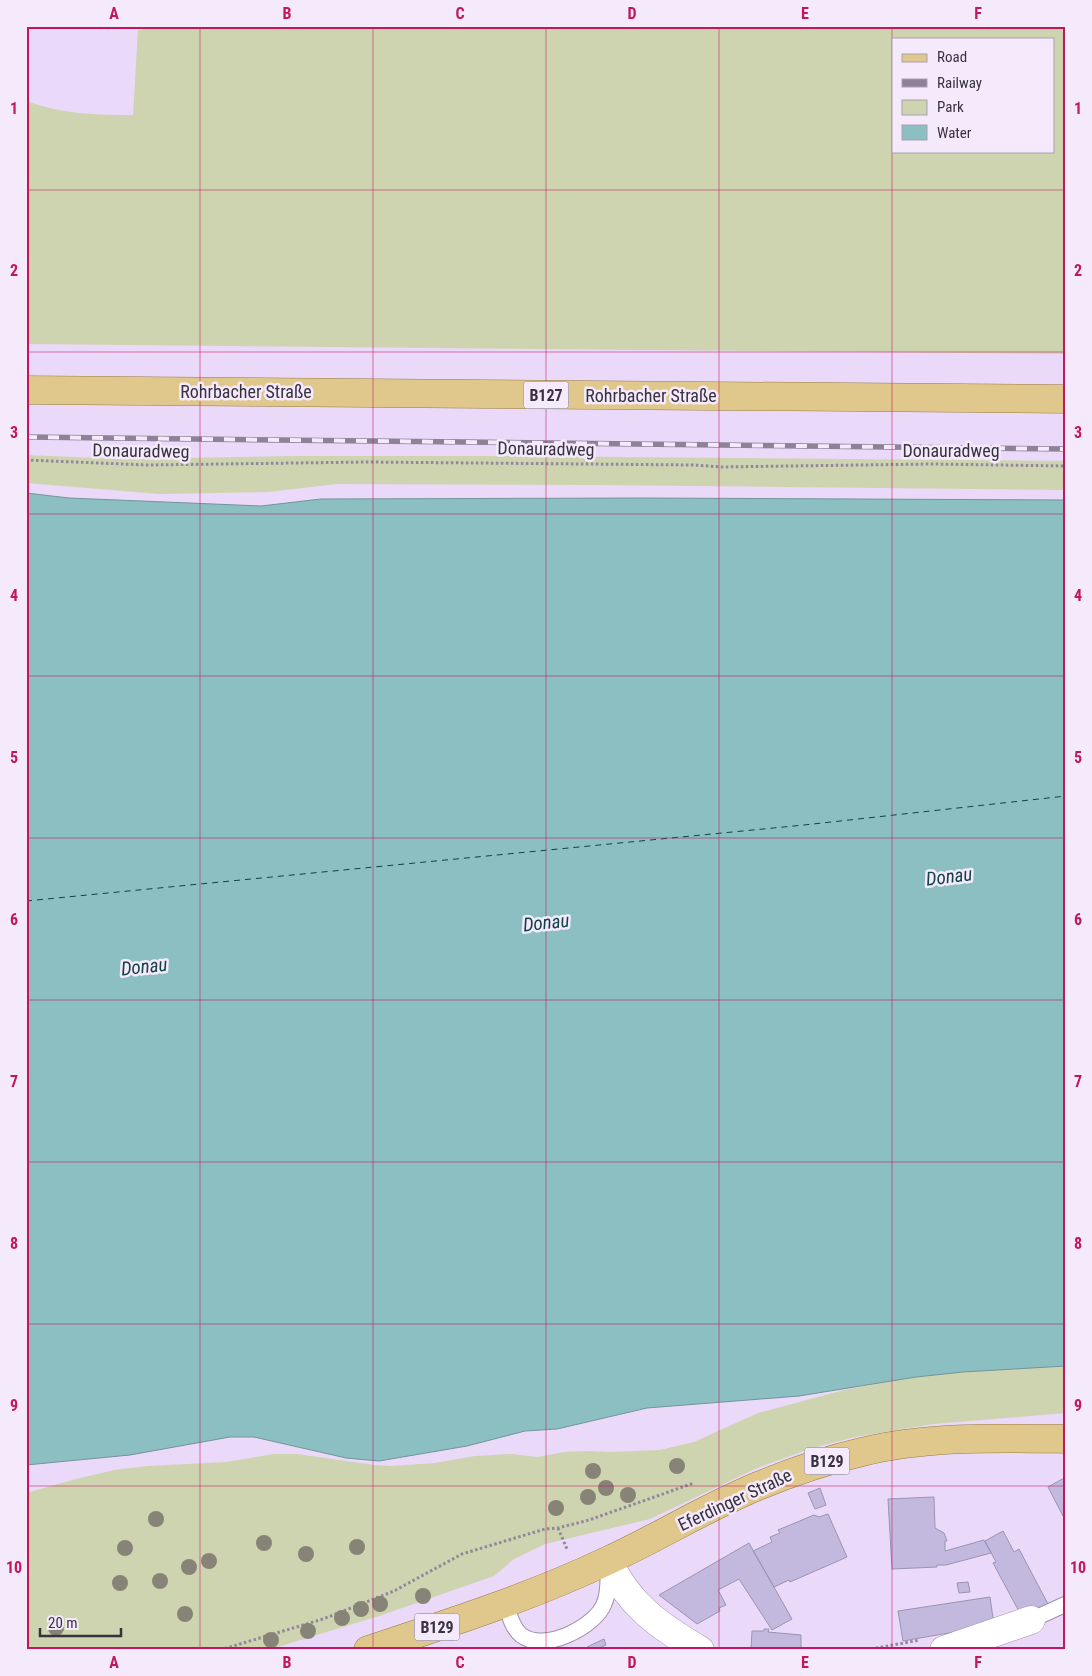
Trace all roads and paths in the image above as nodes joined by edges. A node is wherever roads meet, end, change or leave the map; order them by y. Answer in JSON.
{"nodes":[{"id":1,"x":26,"y":390,"type":"edge"},
{"id":2,"x":1066,"y":399,"type":"edge"},
{"id":3,"x":26,"y":460,"type":"edge"},
{"id":4,"x":1066,"y":466,"type":"edge"},
{"id":5,"x":1066,"y":1438,"type":"edge"},
{"id":6,"x":696,"y":1483,"type":"dead end"},
{"id":7,"x":608,"y":1561,"type":"junction"},
{"id":8,"x":506,"y":1604,"type":"junction"},
{"id":9,"x":1066,"y":1604,"type":"edge"},
{"id":10,"x":1066,"y":1615,"type":"edge"},
{"id":11,"x":1031,"y":1620,"type":"junction"},
{"id":12,"x":694,"y":1648,"type":"edge"},
{"id":13,"x":220,"y":1650,"type":"edge"},
{"id":14,"x":368,"y":1650,"type":"edge"},
{"id":15,"x":944,"y":1650,"type":"edge"}],
"edges":[{"from":1,"to":2,"type":"main road","name":"Rohrbacher Straße","number":"B127"},
{"from":3,"to":4,"type":"path","name":"Donauradweg"},
{"from":5,"to":7,"type":"main road","name":"Eferdinger Straße","number":"B129"},
{"from":6,"to":13,"type":"path"},
{"from":7,"to":8,"type":"main road","name":"Eferdinger Straße","number":"B129"},
{"from":7,"to":8,"type":"lane"},
{"from":7,"to":12,"type":"street"},
{"from":8,"to":14,"type":"main road","number":"B129"},
{"from":9,"to":11,"type":"lane"},
{"from":10,"to":11,"type":"lane"},
{"from":11,"to":15,"type":"street"}]}
